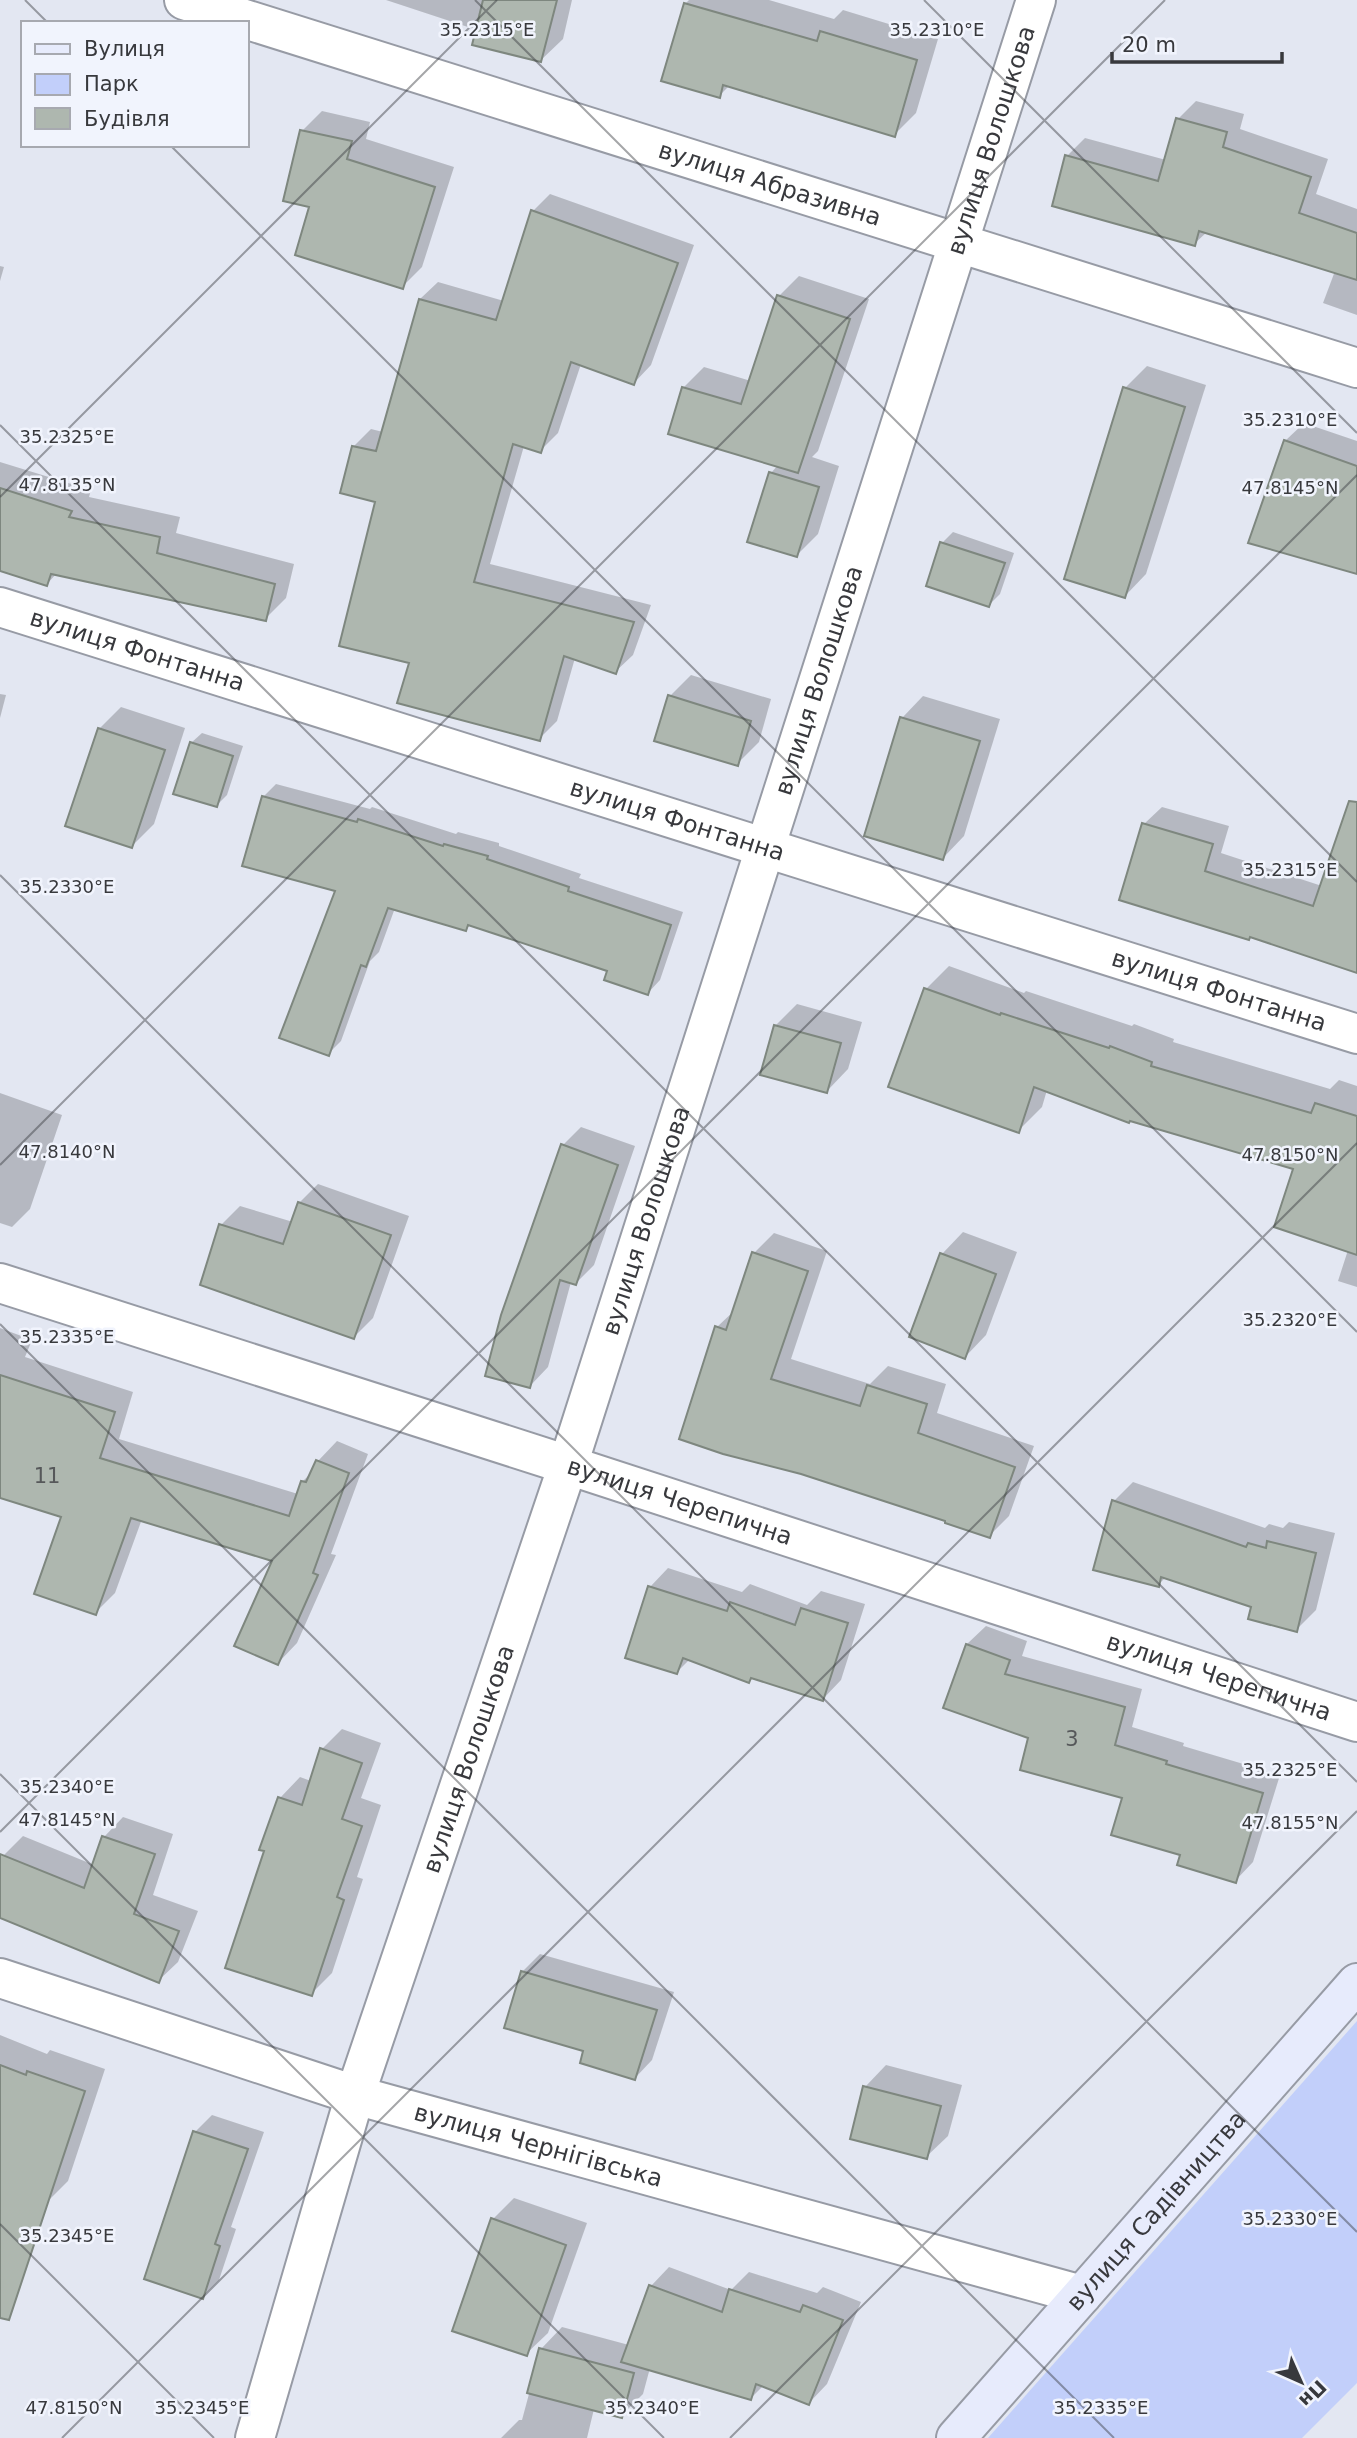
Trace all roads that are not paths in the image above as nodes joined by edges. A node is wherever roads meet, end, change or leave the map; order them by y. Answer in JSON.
{"nodes":[{"id":1,"x":184,"y":0,"type":"edge"},
{"id":2,"x":1036,"y":0,"type":"edge"},
{"id":3,"x":958,"y":243,"type":"junction"},
{"id":4,"x":1357,"y":368,"type":"edge"},
{"id":5,"x":0,"y":607,"type":"edge"},
{"id":6,"x":766,"y":848,"type":"junction"},
{"id":7,"x":1357,"y":1034,"type":"edge"},
{"id":8,"x":0,"y":1283,"type":"edge"},
{"id":9,"x":568,"y":1465,"type":"junction"},
{"id":10,"x":1357,"y":1722,"type":"edge"},
{"id":11,"x":0,"y":1978,"type":"edge"},
{"id":12,"x":1357,"y":1983,"type":"edge"},
{"id":13,"x":355,"y":2095,"type":"junction"},
{"id":14,"x":1082,"y":2295,"type":"junction"},
{"id":15,"x":255,"y":2438,"type":"edge"},
{"id":16,"x":956,"y":2438,"type":"edge"}],
"edges":[{"from":1,"to":3,"type":"street","name":"вулиця Абразивна"},
{"from":2,"to":3,"type":"street","name":"вулиця Волошкова"},
{"from":3,"to":4,"type":"street","name":"вулиця Абразивна"},
{"from":3,"to":6,"type":"street","name":"вулиця Волошкова"},
{"from":5,"to":6,"type":"street","name":"вулиця Фонтанна"},
{"from":6,"to":7,"type":"street","name":"вулиця Фонтанна"},
{"from":6,"to":9,"type":"street","name":"вулиця Волошкова"},
{"from":8,"to":9,"type":"street","name":"вулиця Черепична"},
{"from":9,"to":10,"type":"street","name":"вулиця Черепична"},
{"from":9,"to":13,"type":"street","name":"вулиця Волошкова"},
{"from":11,"to":13,"type":"street","name":"вулиця Чернігівська"},
{"from":12,"to":14,"type":"street","name":"вулиця Садівництва"},
{"from":13,"to":14,"type":"street","name":"вулиця Чернігівська"},
{"from":13,"to":15,"type":"street","name":"вулиця Волошкова"},
{"from":14,"to":16,"type":"street","name":"вулиця Садівництва"}]}
